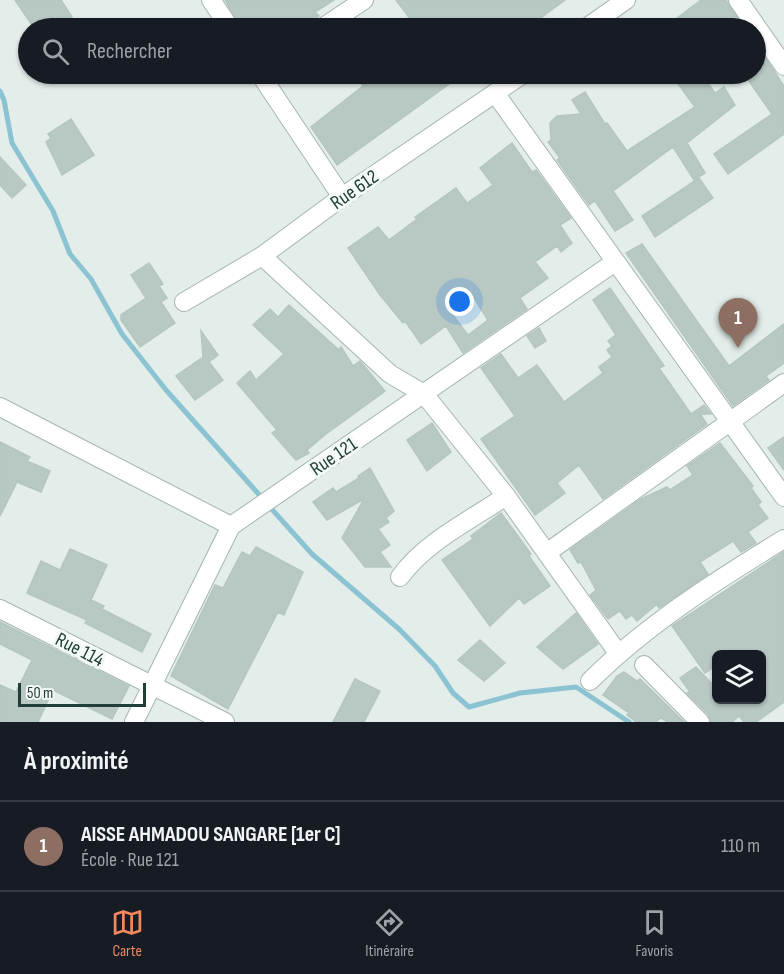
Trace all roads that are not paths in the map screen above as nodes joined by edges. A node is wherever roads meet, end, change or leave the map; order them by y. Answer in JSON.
{"nodes":[{"id":1,"x":211,"y":0,"type":"edge"},
{"id":2,"x":364,"y":0,"type":"edge"},
{"id":3,"x":626,"y":0,"type":"edge"},
{"id":4,"x":738,"y":0,"type":"edge"},
{"id":5,"x":223,"y":18,"type":"edge"},
{"id":6,"x":337,"y":18,"type":"edge"},
{"id":7,"x":600,"y":18,"type":"edge"},
{"id":8,"x":751,"y":18,"type":"edge"},
{"id":9,"x":766,"y":40,"type":"edge"},
{"id":10,"x":784,"y":66,"type":"edge"},
{"id":11,"x":267,"y":84,"type":"edge"},
{"id":12,"x":508,"y":84,"type":"edge"},
{"id":13,"x":495,"y":93,"type":"junction"},
{"id":14,"x":342,"y":197,"type":"junction"},
{"id":15,"x":262,"y":255,"type":"junction"},
{"id":16,"x":615,"y":262,"type":"junction"},
{"id":17,"x":184,"y":302,"type":"dead end"},
{"id":18,"x":784,"y":383,"type":"edge"},
{"id":19,"x":424,"y":394,"type":"junction"},
{"id":20,"x":0,"y":407,"type":"edge"},
{"id":21,"x":730,"y":422,"type":"junction"},
{"id":22,"x":506,"y":496,"type":"junction"},
{"id":23,"x":784,"y":497,"type":"edge"},
{"id":24,"x":231,"y":526,"type":"junction"},
{"id":25,"x":784,"y":539,"type":"edge"},
{"id":26,"x":548,"y":552,"type":"junction"},
{"id":27,"x":400,"y":577,"type":"dead end"},
{"id":28,"x":0,"y":609,"type":"edge"},
{"id":29,"x":618,"y":653,"type":"junction"},
{"id":30,"x":644,"y":665,"type":"dead end"},
{"id":31,"x":590,"y":681,"type":"dead end"},
{"id":32,"x":152,"y":685,"type":"junction"},
{"id":33,"x":134,"y":722,"type":"edge"},
{"id":34,"x":225,"y":722,"type":"edge"},
{"id":35,"x":700,"y":722,"type":"edge"}],
"edges":[{"from":1,"to":5,"type":"street"},
{"from":2,"to":6,"type":"street"},
{"from":3,"to":7,"type":"street"},
{"from":4,"to":8,"type":"street"},
{"from":9,"to":10,"type":"street"},
{"from":11,"to":14,"type":"street"},
{"from":12,"to":13,"type":"street","name":"Rue 612"},
{"from":13,"to":14,"type":"street","name":"Rue 612"},
{"from":13,"to":16,"type":"street"},
{"from":14,"to":15,"type":"street","name":"Rue 612"},
{"from":15,"to":17,"type":"street","name":"Rue 612"},
{"from":15,"to":19,"type":"street"},
{"from":16,"to":19,"type":"street","name":"Rue 121"},
{"from":16,"to":21,"type":"street"},
{"from":18,"to":21,"type":"street"},
{"from":19,"to":22,"type":"street"},
{"from":19,"to":24,"type":"street","name":"Rue 121"},
{"from":20,"to":24,"type":"street"},
{"from":21,"to":23,"type":"street"},
{"from":21,"to":26,"type":"street"},
{"from":22,"to":26,"type":"street"},
{"from":22,"to":27,"type":"street"},
{"from":24,"to":32,"type":"street","name":"Rue 121"},
{"from":25,"to":29,"type":"street"},
{"from":26,"to":29,"type":"street"},
{"from":28,"to":32,"type":"street","name":"Rue 114"},
{"from":29,"to":31,"type":"street"},
{"from":30,"to":35,"type":"street"},
{"from":32,"to":33,"type":"street","name":"Rue 121"},
{"from":32,"to":34,"type":"street","name":"Rue 114"}]}
